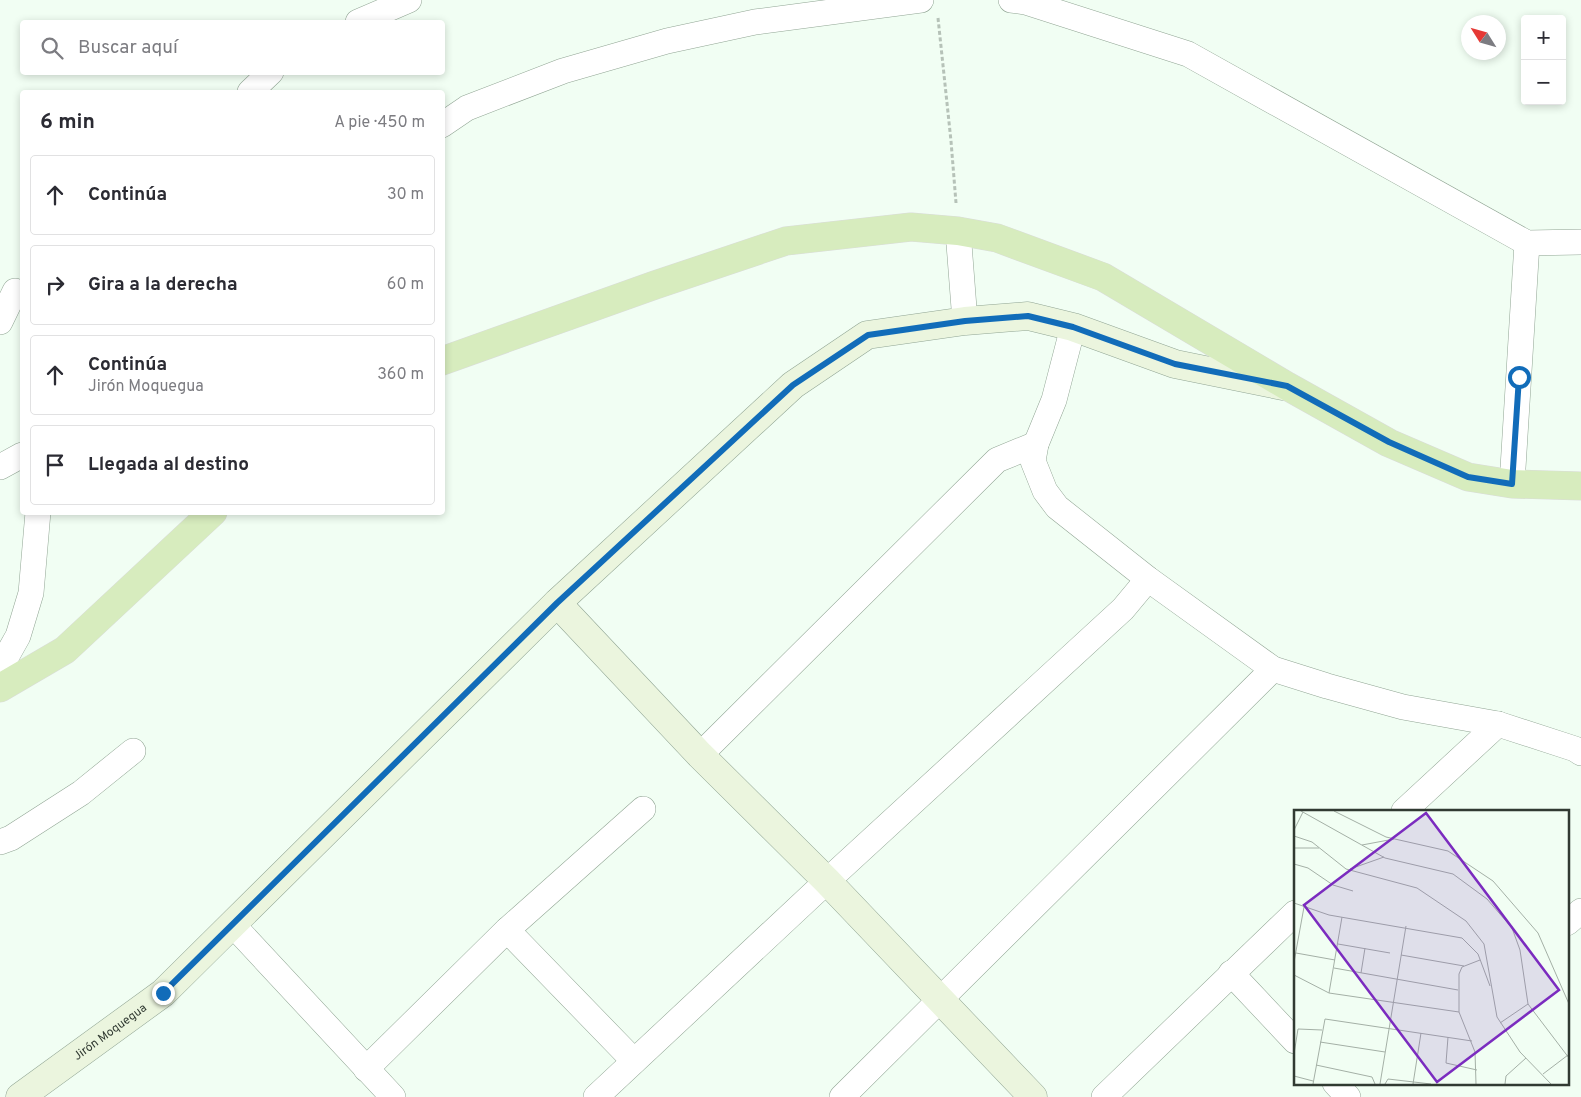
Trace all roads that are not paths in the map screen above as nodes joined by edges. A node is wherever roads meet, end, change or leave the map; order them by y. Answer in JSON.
{"nodes":[{"id":1,"x":409,"y":0,"type":"edge"},
{"id":2,"x":1011,"y":0,"type":"edge"},
{"id":3,"x":929,"y":5,"type":"edge"},
{"id":4,"x":363,"y":20,"type":"edge"},
{"id":5,"x":268,"y":75,"type":"edge"},
{"id":6,"x":252,"y":90,"type":"edge"},
{"id":7,"x":445,"y":123,"type":"edge"},
{"id":8,"x":958,"y":231,"type":"junction"},
{"id":9,"x":1581,"y":242,"type":"edge"},
{"id":10,"x":1527,"y":243,"type":"junction"},
{"id":11,"x":12,"y":293,"type":"edge"},
{"id":12,"x":965,"y":321,"type":"junction"},
{"id":13,"x":0,"y":322,"type":"edge"},
{"id":14,"x":1073,"y":327,"type":"junction"},
{"id":15,"x":445,"y":360,"type":"edge"},
{"id":16,"x":1287,"y":386,"type":"junction"},
{"id":17,"x":1036,"y":444,"type":"junction"},
{"id":18,"x":20,"y":456,"type":"edge"},
{"id":19,"x":0,"y":467,"type":"edge"},
{"id":20,"x":1512,"y":484,"type":"junction"},
{"id":21,"x":1581,"y":486,"type":"edge"},
{"id":22,"x":38,"y":515,"type":"edge"},
{"id":23,"x":210,"y":515,"type":"edge"},
{"id":24,"x":1148,"y":579,"type":"junction"},
{"id":25,"x":557,"y":603,"type":"junction"},
{"id":26,"x":0,"y":668,"type":"edge"},
{"id":27,"x":1273,"y":669,"type":"junction"},
{"id":28,"x":0,"y":688,"type":"edge"},
{"id":29,"x":1498,"y":724,"type":"junction"},
{"id":30,"x":133,"y":751,"type":"dead end"},
{"id":31,"x":1581,"y":753,"type":"edge"},
{"id":32,"x":700,"y":755,"type":"junction"},
{"id":33,"x":642,"y":809,"type":"dead end"},
{"id":34,"x":1405,"y":810,"type":"edge"},
{"id":35,"x":0,"y":842,"type":"edge"},
{"id":36,"x":827,"y":881,"type":"junction"},
{"id":37,"x":1581,"y":910,"type":"edge"},
{"id":38,"x":1294,"y":914,"type":"edge"},
{"id":39,"x":1568,"y":922,"type":"edge"},
{"id":40,"x":233,"y":925,"type":"junction"},
{"id":41,"x":507,"y":930,"type":"junction"},
{"id":42,"x":1231,"y":973,"type":"junction"},
{"id":43,"x":941,"y":1000,"type":"junction"},
{"id":44,"x":1294,"y":1039,"type":"edge"},
{"id":45,"x":634,"y":1061,"type":"junction"},
{"id":46,"x":366,"y":1069,"type":"junction"},
{"id":47,"x":1336,"y":1084,"type":"edge"},
{"id":48,"x":20,"y":1097,"type":"edge"},
{"id":49,"x":393,"y":1097,"type":"edge"},
{"id":50,"x":596,"y":1097,"type":"edge"},
{"id":51,"x":842,"y":1097,"type":"edge"},
{"id":52,"x":1034,"y":1097,"type":"edge"},
{"id":53,"x":1104,"y":1097,"type":"edge"},
{"id":54,"x":1348,"y":1097,"type":"edge"}],
"edges":[{"from":1,"to":4,"type":"street"},
{"from":2,"to":10,"type":"street"},
{"from":3,"to":7,"type":"street"},
{"from":5,"to":6,"type":"street"},
{"from":8,"to":12,"type":"street"},
{"from":8,"to":15,"type":"main road"},
{"from":8,"to":16,"type":"main road"},
{"from":9,"to":10,"type":"street"},
{"from":10,"to":20,"type":"street"},
{"from":11,"to":13,"type":"street"},
{"from":12,"to":14,"type":"street","name":"Jirón Moquegua"},
{"from":12,"to":25,"type":"street","name":"Jirón Moquegua"},
{"from":14,"to":16,"type":"street","name":"Jirón Moquegua"},
{"from":14,"to":17,"type":"street"},
{"from":16,"to":20,"type":"main road"},
{"from":17,"to":24,"type":"street"},
{"from":17,"to":32,"type":"street"},
{"from":18,"to":19,"type":"street"},
{"from":20,"to":21,"type":"main road"},
{"from":22,"to":26,"type":"street"},
{"from":23,"to":28,"type":"main road"},
{"from":24,"to":27,"type":"street"},
{"from":24,"to":36,"type":"street"},
{"from":25,"to":32,"type":"street"},
{"from":25,"to":40,"type":"street","name":"Jirón Moquegua"},
{"from":27,"to":29,"type":"street"},
{"from":27,"to":43,"type":"street"},
{"from":29,"to":31,"type":"street"},
{"from":29,"to":34,"type":"street"},
{"from":30,"to":35,"type":"street"},
{"from":32,"to":36,"type":"street"},
{"from":33,"to":41,"type":"street"},
{"from":36,"to":43,"type":"street"},
{"from":36,"to":45,"type":"street"},
{"from":37,"to":39,"type":"street"},
{"from":38,"to":42,"type":"street"},
{"from":40,"to":46,"type":"street"},
{"from":40,"to":48,"type":"street","name":"Jirón Moquegua"},
{"from":41,"to":45,"type":"street"},
{"from":41,"to":46,"type":"street"},
{"from":42,"to":44,"type":"street"},
{"from":42,"to":53,"type":"street"},
{"from":43,"to":51,"type":"street"},
{"from":43,"to":52,"type":"street"},
{"from":45,"to":50,"type":"street"},
{"from":46,"to":49,"type":"street"},
{"from":47,"to":54,"type":"street"}]}
